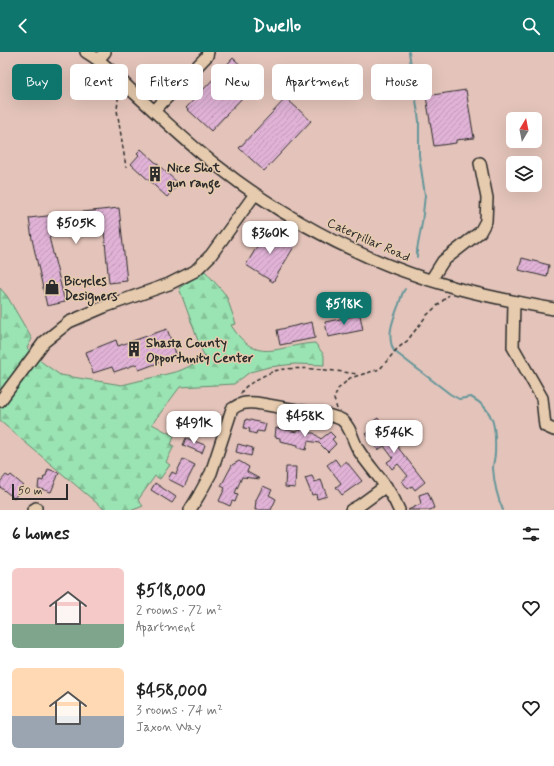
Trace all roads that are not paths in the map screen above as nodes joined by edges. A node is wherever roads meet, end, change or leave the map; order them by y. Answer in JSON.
{"nodes":[{"id":1,"x":86,"y":52,"type":"edge"},
{"id":2,"x":208,"y":52,"type":"edge"},
{"id":3,"x":102,"y":56,"type":"edge"},
{"id":4,"x":154,"y":111,"type":"junction"},
{"id":5,"x":480,"y":163,"type":"dead end"},
{"id":6,"x":255,"y":194,"type":"junction"},
{"id":7,"x":431,"y":280,"type":"junction"},
{"id":8,"x":514,"y":302,"type":"junction"},
{"id":9,"x":554,"y":309,"type":"edge"},
{"id":10,"x":0,"y":401,"type":"edge"},
{"id":11,"x":554,"y":430,"type":"edge"},
{"id":12,"x":386,"y":486,"type":"junction"},
{"id":13,"x":190,"y":510,"type":"edge"},
{"id":14,"x":351,"y":510,"type":"edge"},
{"id":15,"x":399,"y":510,"type":"edge"}],
"edges":[{"from":1,"to":3,"type":"street","name":"Caterpillar Road"},
{"from":2,"to":4,"type":"street"},
{"from":3,"to":4,"type":"street","name":"Caterpillar Road"},
{"from":4,"to":6,"type":"street","name":"Caterpillar Road"},
{"from":5,"to":7,"type":"street"},
{"from":6,"to":7,"type":"street","name":"Caterpillar Road"},
{"from":6,"to":10,"type":"street"},
{"from":7,"to":8,"type":"street","name":"Caterpillar Road"},
{"from":8,"to":9,"type":"street","name":"Caterpillar Road"},
{"from":8,"to":11,"type":"street"},
{"from":12,"to":13,"type":"street"},
{"from":12,"to":14,"type":"street"},
{"from":12,"to":15,"type":"street"}]}
